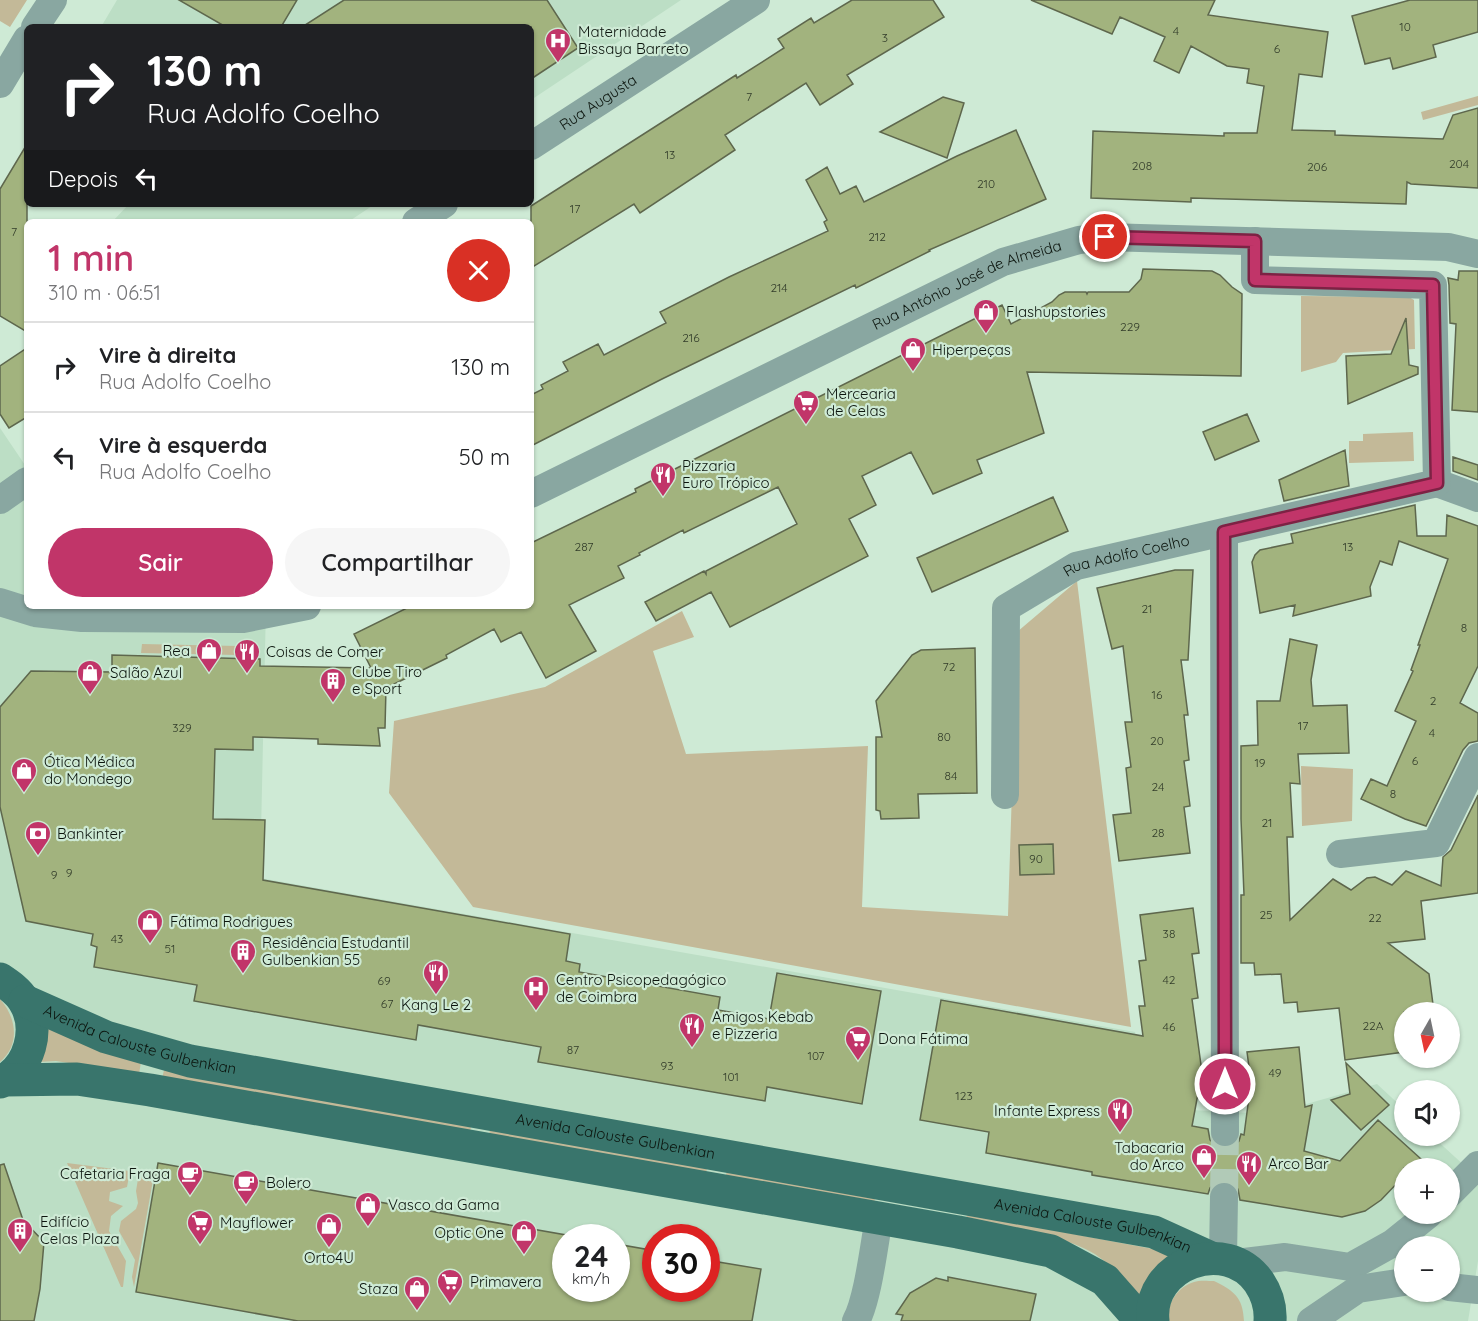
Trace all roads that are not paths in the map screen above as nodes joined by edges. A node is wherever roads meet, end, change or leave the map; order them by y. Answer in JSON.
{"nodes":[{"id":1,"x":53,"y":0,"type":"edge"},
{"id":2,"x":756,"y":0,"type":"edge"},
{"id":3,"x":37,"y":24,"type":"edge"},
{"id":4,"x":24,"y":44,"type":"edge"},
{"id":5,"x":0,"y":84,"type":"edge"},
{"id":6,"x":534,"y":144,"type":"edge"},
{"id":7,"x":439,"y":207,"type":"edge"},
{"id":8,"x":421,"y":219,"type":"edge"},
{"id":9,"x":1255,"y":241,"type":"junction"},
{"id":10,"x":1478,"y":254,"type":"edge"},
{"id":11,"x":1437,"y":483,"type":"junction"},
{"id":12,"x":24,"y":484,"type":"edge"},
{"id":13,"x":534,"y":493,"type":"edge"},
{"id":14,"x":1478,"y":498,"type":"edge"},
{"id":15,"x":0,"y":500,"type":"edge"},
{"id":16,"x":1224,"y":532,"type":"junction"},
{"id":17,"x":0,"y":602,"type":"edge"},
{"id":18,"x":292,"y":609,"type":"edge"},
{"id":19,"x":1478,"y":757,"type":"edge"},
{"id":20,"x":1005,"y":795,"type":"dead end"},
{"id":21,"x":1340,"y":854,"type":"dead end"},
{"id":22,"x":10,"y":982,"type":"edge"},
{"id":23,"x":3,"y":1081,"type":"edge"},
{"id":24,"x":1225,"y":1131,"type":"tunnel mouth"},
{"id":25,"x":1478,"y":1165,"type":"edge"},
{"id":26,"x":1460,"y":1183,"type":"edge"},
{"id":27,"x":1224,"y":1197,"type":"tunnel mouth"},
{"id":28,"x":879,"y":1218,"type":"junction"},
{"id":29,"x":1417,"y":1224,"type":"edge"},
{"id":30,"x":1223,"y":1259,"type":"junction"},
{"id":31,"x":1354,"y":1278,"type":"junction"},
{"id":32,"x":1394,"y":1281,"type":"edge"},
{"id":33,"x":1460,"y":1288,"type":"edge"},
{"id":34,"x":1478,"y":1290,"type":"edge"},
{"id":35,"x":856,"y":1321,"type":"edge"},
{"id":36,"x":1141,"y":1321,"type":"edge"},
{"id":37,"x":1153,"y":1321,"type":"edge"},
{"id":38,"x":1270,"y":1321,"type":"edge"},
{"id":39,"x":1311,"y":1321,"type":"edge"}],
"edges":[{"from":1,"to":3,"type":"street"},
{"from":2,"to":6,"type":"street","name":"Rua Augusta"},
{"from":4,"to":5,"type":"street"},
{"from":7,"to":8,"type":"street"},
{"from":9,"to":10,"type":"street","name":"Rua António José de Almeida"},
{"from":9,"to":11,"type":"street"},
{"from":9,"to":13,"type":"street","name":"Rua António José de Almeida"},
{"from":11,"to":14,"type":"street"},
{"from":11,"to":16,"type":"street","name":"Rua Adolfo Coelho"},
{"from":12,"to":15,"type":"street"},
{"from":16,"to":20,"type":"street","name":"Rua Adolfo Coelho"},
{"from":16,"to":24,"type":"street"},
{"from":17,"to":18,"type":"street"},
{"from":19,"to":21,"type":"street"},
{"from":22,"to":23,"type":"main road","name":"Avenida Calouste Gulbenkian"},
{"from":22,"to":30,"type":"main road","name":"Avenida Calouste Gulbenkian"},
{"from":23,"to":28,"type":"main road","name":"Avenida Calouste Gulbenkian"},
{"from":25,"to":26,"type":"street"},
{"from":27,"to":30,"type":"street"},
{"from":28,"to":35,"type":"street"},
{"from":28,"to":36,"type":"main road","name":"Avenida Calouste Gulbenkian"},
{"from":29,"to":31,"type":"street"},
{"from":30,"to":31,"type":"street"},
{"from":30,"to":37,"type":"main road"},
{"from":30,"to":38,"type":"main road","name":"Avenida Calouste Gulbenkian"},
{"from":31,"to":32,"type":"street"},
{"from":31,"to":39,"type":"street"},
{"from":33,"to":34,"type":"street"}]}
